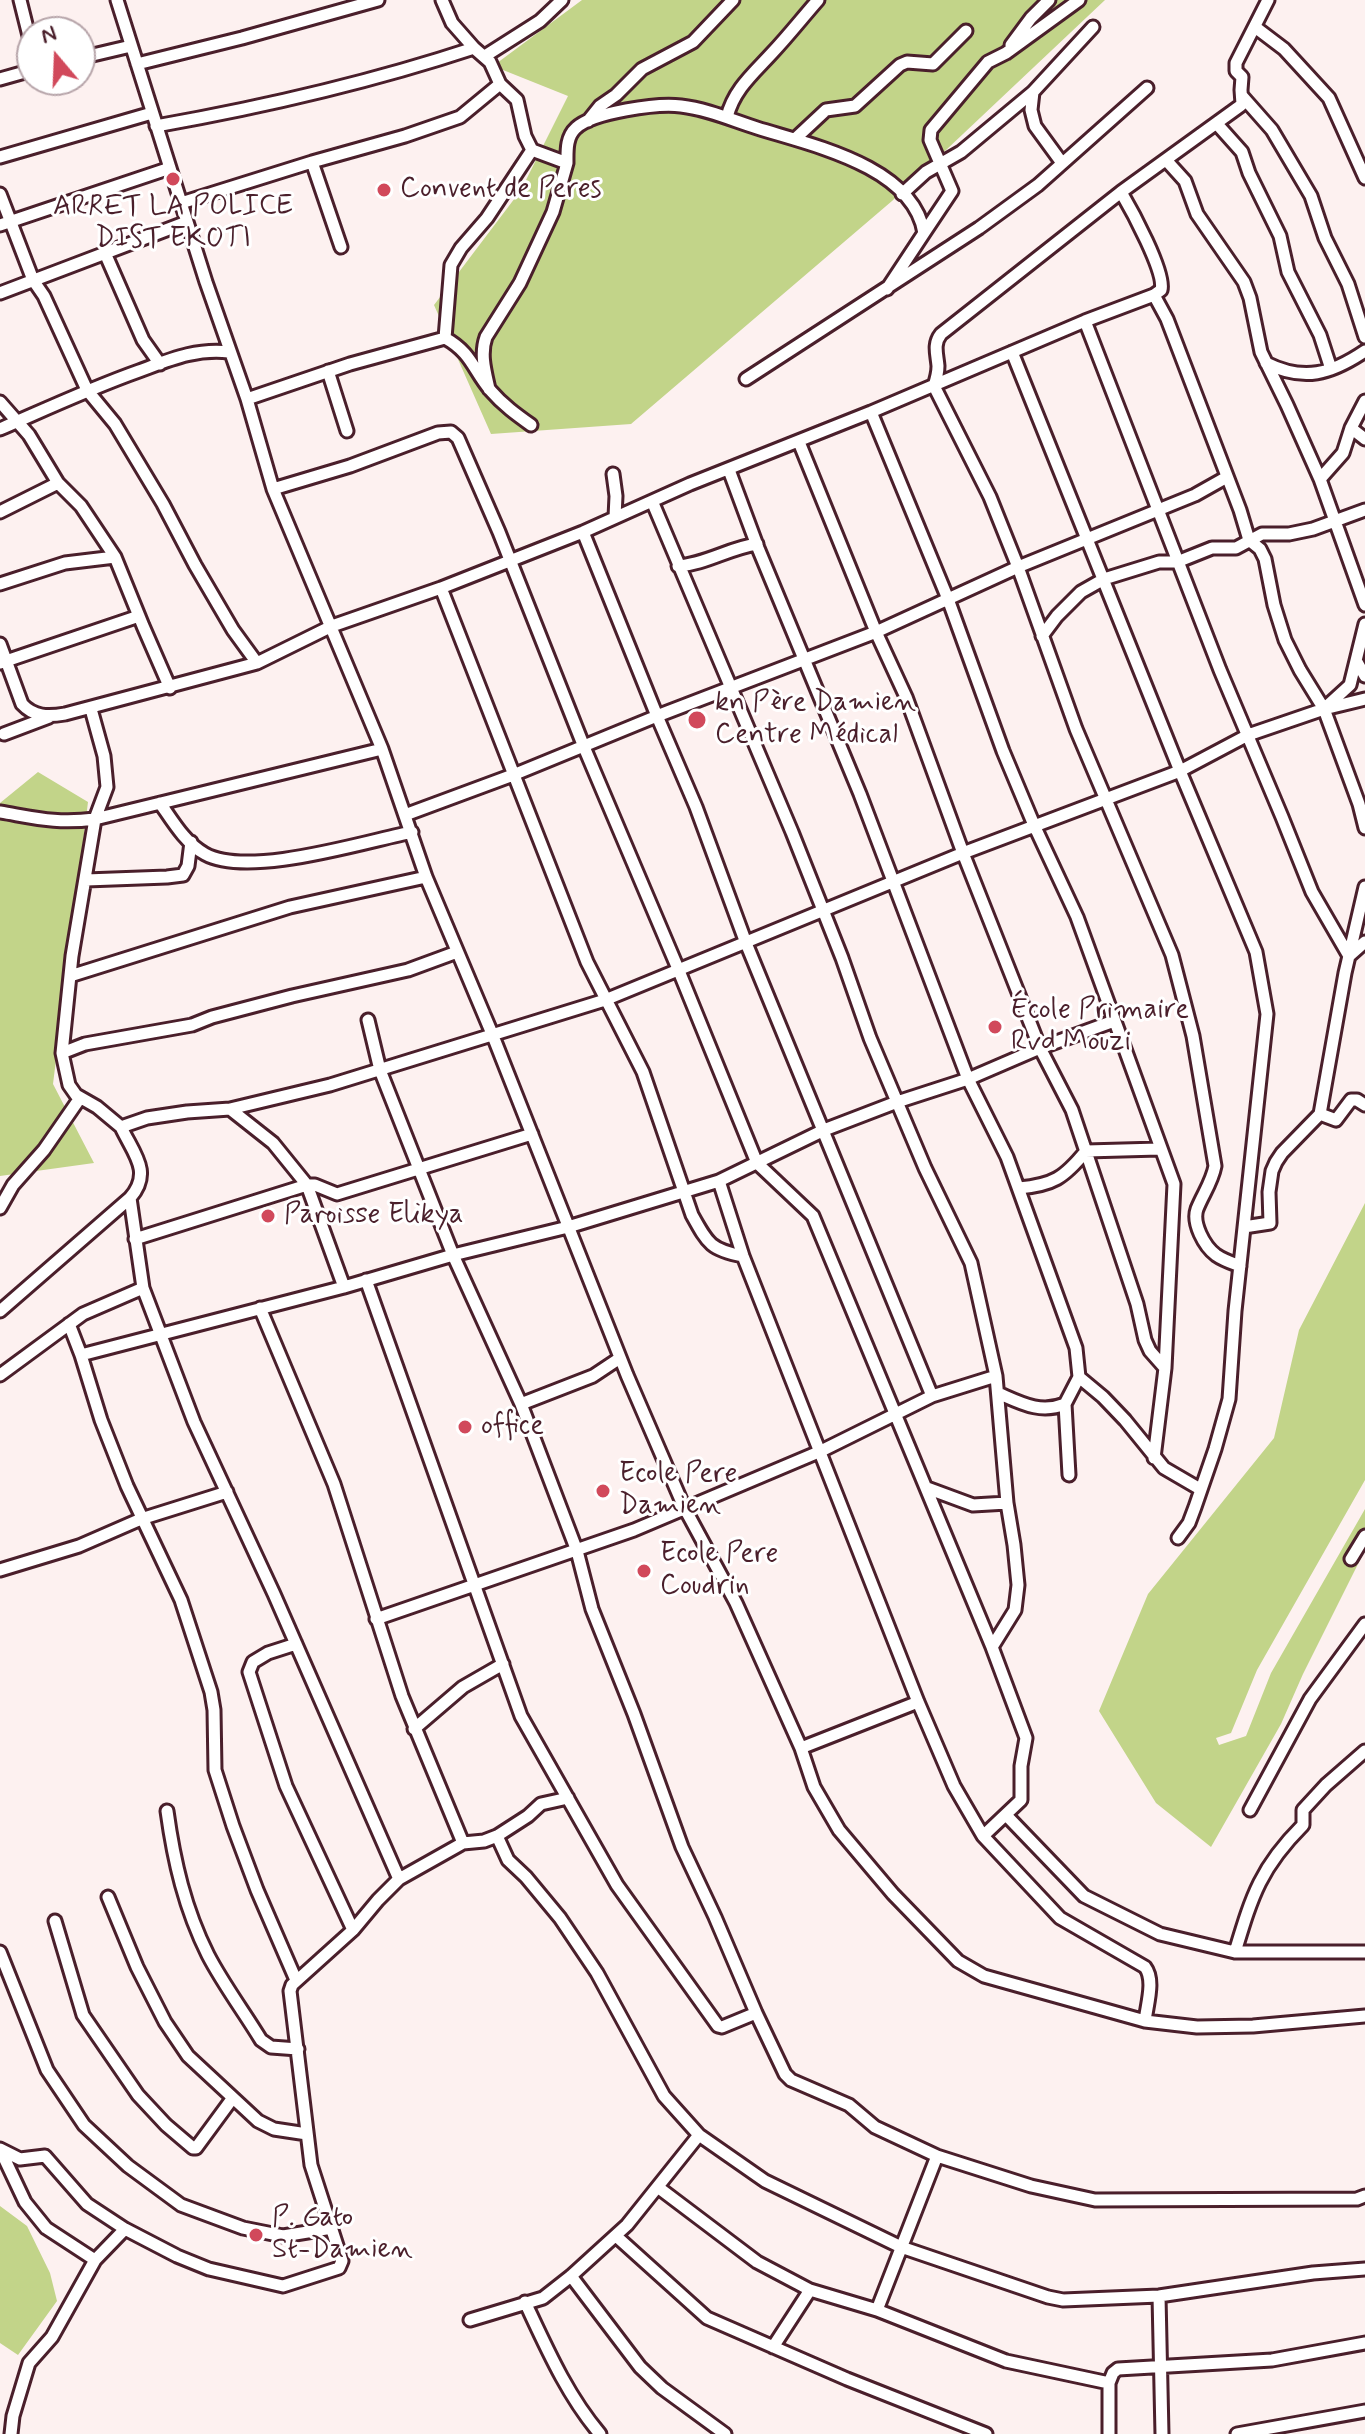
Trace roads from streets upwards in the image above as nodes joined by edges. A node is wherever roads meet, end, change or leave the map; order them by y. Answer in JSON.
{"nodes":[{"id":1,"x":117,"y":0,"type":"edge"},
{"id":2,"x":378,"y":0,"type":"edge"},
{"id":3,"x":442,"y":0,"type":"edge"},
{"id":4,"x":562,"y":0,"type":"edge"},
{"id":5,"x":733,"y":0,"type":"edge"},
{"id":6,"x":818,"y":0,"type":"edge"},
{"id":7,"x":1049,"y":0,"type":"edge"},
{"id":8,"x":1079,"y":0,"type":"edge"},
{"id":9,"x":1268,"y":0,"type":"edge"},
{"id":10,"x":1093,"y":27,"type":"dead end"},
{"id":11,"x":1255,"y":27,"type":"junction"},
{"id":12,"x":966,"y":31,"type":"dead end"},
{"id":13,"x":131,"y":46,"type":"junction"},
{"id":14,"x":480,"y":52,"type":"junction"},
{"id":15,"x":1006,"y":53,"type":"junction"},
{"id":16,"x":96,"y":54,"type":"edge"},
{"id":17,"x":137,"y":64,"type":"junction"},
{"id":18,"x":500,"y":84,"type":"junction"},
{"id":19,"x":1147,"y":88,"type":"dead end"},
{"id":20,"x":1033,"y":92,"type":"junction"},
{"id":21,"x":1241,"y":96,"type":"junction"},
{"id":22,"x":152,"y":113,"type":"junction"},
{"id":23,"x":727,"y":117,"type":"junction"},
{"id":24,"x":588,"y":122,"type":"junction"},
{"id":25,"x":1217,"y":124,"type":"junction"},
{"id":26,"x":156,"y":126,"type":"junction"},
{"id":27,"x":796,"y":138,"type":"junction"},
{"id":28,"x":532,"y":150,"type":"junction"},
{"id":29,"x":0,"y":157,"type":"edge"},
{"id":30,"x":1166,"y":160,"type":"junction"},
{"id":31,"x":312,"y":162,"type":"junction"},
{"id":32,"x":567,"y":163,"type":"junction"},
{"id":33,"x":939,"y":163,"type":"junction"},
{"id":34,"x":1062,"y":163,"type":"junction"},
{"id":35,"x":170,"y":168,"type":"junction"},
{"id":36,"x":1365,"y":178,"type":"edge"},
{"id":37,"x":1121,"y":192,"type":"junction"},
{"id":38,"x":0,"y":194,"type":"edge"},
{"id":39,"x":902,"y":194,"type":"junction"},
{"id":40,"x":181,"y":203,"type":"junction"},
{"id":41,"x":187,"y":222,"type":"junction"},
{"id":42,"x":5,"y":223,"type":"edge"},
{"id":43,"x":924,"y":233,"type":"junction"},
{"id":44,"x":341,"y":247,"type":"dead end"},
{"id":45,"x":105,"y":253,"type":"junction"},
{"id":46,"x":33,"y":280,"type":"junction"},
{"id":47,"x":887,"y":289,"type":"junction"},
{"id":48,"x":0,"y":293,"type":"edge"},
{"id":49,"x":1154,"y":295,"type":"junction"},
{"id":50,"x":1085,"y":321,"type":"junction"},
{"id":51,"x":1365,"y":337,"type":"edge"},
{"id":52,"x":445,"y":338,"type":"junction"},
{"id":53,"x":1365,"y":351,"type":"edge"},
{"id":54,"x":229,"y":352,"type":"junction"},
{"id":55,"x":1012,"y":352,"type":"junction"},
{"id":56,"x":1266,"y":363,"type":"junction"},
{"id":57,"x":160,"y":364,"type":"junction"},
{"id":58,"x":1331,"y":369,"type":"junction"},
{"id":59,"x":328,"y":371,"type":"junction"},
{"id":60,"x":746,"y":379,"type":"dead end"},
{"id":61,"x":934,"y":386,"type":"junction"},
{"id":62,"x":489,"y":389,"type":"junction"},
{"id":63,"x":87,"y":390,"type":"junction"},
{"id":64,"x":247,"y":399,"type":"junction"},
{"id":65,"x":1365,"y":401,"type":"edge"},
{"id":66,"x":0,"y":402,"type":"edge"},
{"id":67,"x":871,"y":412,"type":"junction"},
{"id":68,"x":17,"y":421,"type":"junction"},
{"id":69,"x":531,"y":425,"type":"dead end"},
{"id":70,"x":1351,"y":428,"type":"junction"},
{"id":71,"x":0,"y":429,"type":"edge"},
{"id":72,"x":347,"y":431,"type":"dead end"},
{"id":73,"x":1365,"y":439,"type":"edge"},
{"id":74,"x":799,"y":442,"type":"junction"},
{"id":75,"x":729,"y":470,"type":"junction"},
{"id":76,"x":613,"y":474,"type":"dead end"},
{"id":77,"x":1227,"y":477,"type":"junction"},
{"id":78,"x":1320,"y":479,"type":"junction"},
{"id":79,"x":58,"y":483,"type":"junction"},
{"id":80,"x":273,"y":489,"type":"junction"},
{"id":81,"x":652,"y":501,"type":"junction"},
{"id":82,"x":1158,"y":510,"type":"junction"},
{"id":83,"x":1365,"y":510,"type":"edge"},
{"id":84,"x":0,"y":512,"type":"edge"},
{"id":85,"x":615,"y":517,"type":"junction"},
{"id":86,"x":1333,"y":521,"type":"junction"},
{"id":87,"x":583,"y":532,"type":"junction"},
{"id":88,"x":1088,"y":540,"type":"junction"},
{"id":89,"x":1249,"y":540,"type":"junction"},
{"id":90,"x":757,"y":544,"type":"junction"},
{"id":91,"x":115,"y":557,"type":"junction"},
{"id":92,"x":510,"y":561,"type":"junction"},
{"id":93,"x":1177,"y":562,"type":"junction"},
{"id":94,"x":678,"y":566,"type":"junction"},
{"id":95,"x":1018,"y":567,"type":"junction"},
{"id":96,"x":1104,"y":579,"type":"junction"},
{"id":97,"x":0,"y":584,"type":"edge"},
{"id":98,"x":441,"y":588,"type":"junction"},
{"id":99,"x":948,"y":599,"type":"junction"},
{"id":100,"x":1365,"y":605,"type":"edge"},
{"id":101,"x":139,"y":616,"type":"junction"},
{"id":102,"x":332,"y":626,"type":"junction"},
{"id":103,"x":1364,"y":631,"type":"edge"},
{"id":104,"x":876,"y":632,"type":"junction"},
{"id":105,"x":1042,"y":636,"type":"junction"},
{"id":106,"x":0,"y":644,"type":"edge"},
{"id":107,"x":804,"y":659,"type":"junction"},
{"id":108,"x":3,"y":662,"type":"edge"},
{"id":109,"x":1357,"y":662,"type":"junction"},
{"id":110,"x":257,"y":663,"type":"junction"},
{"id":111,"x":1365,"y":676,"type":"edge"},
{"id":112,"x":730,"y":687,"type":"junction"},
{"id":113,"x":170,"y":688,"type":"junction"},
{"id":114,"x":1365,"y":699,"type":"edge"},
{"id":115,"x":91,"y":709,"type":"junction"},
{"id":116,"x":1324,"y":709,"type":"junction"},
{"id":117,"x":657,"y":716,"type":"junction"},
{"id":118,"x":49,"y":717,"type":"junction"},
{"id":119,"x":4,"y":734,"type":"dead end"},
{"id":120,"x":1248,"y":735,"type":"junction"},
{"id":121,"x":584,"y":747,"type":"junction"},
{"id":122,"x":382,"y":749,"type":"junction"},
{"id":123,"x":1180,"y":771,"type":"junction"},
{"id":124,"x":513,"y":775,"type":"junction"},
{"id":125,"x":1106,"y":799,"type":"junction"},
{"id":126,"x":160,"y":803,"type":"junction"},
{"id":127,"x":0,"y":812,"type":"edge"},
{"id":128,"x":405,"y":815,"type":"junction"},
{"id":129,"x":95,"y":819,"type":"junction"},
{"id":130,"x":1034,"y":825,"type":"junction"},
{"id":131,"x":1365,"y":828,"type":"edge"},
{"id":132,"x":412,"y":832,"type":"junction"},
{"id":133,"x":191,"y":842,"type":"junction"},
{"id":134,"x":963,"y":853,"type":"junction"},
{"id":135,"x":426,"y":877,"type":"junction"},
{"id":136,"x":86,"y":880,"type":"junction"},
{"id":137,"x":894,"y":881,"type":"junction"},
{"id":138,"x":1365,"y":887,"type":"edge"},
{"id":139,"x":823,"y":910,"type":"junction"},
{"id":140,"x":1365,"y":942,"type":"edge"},
{"id":141,"x":746,"y":943,"type":"junction"},
{"id":142,"x":457,"y":952,"type":"junction"},
{"id":143,"x":1349,"y":956,"type":"junction"},
{"id":144,"x":679,"y":971,"type":"junction"},
{"id":145,"x":70,"y":976,"type":"junction"},
{"id":146,"x":605,"y":1000,"type":"junction"},
{"id":147,"x":368,"y":1020,"type":"dead end"},
{"id":148,"x":1114,"y":1021,"type":"junction"},
{"id":149,"x":493,"y":1036,"type":"junction"},
{"id":150,"x":1040,"y":1048,"type":"junction"},
{"id":151,"x":62,"y":1053,"type":"junction"},
{"id":152,"x":380,"y":1070,"type":"junction"},
{"id":153,"x":968,"y":1079,"type":"junction"},
{"id":154,"x":80,"y":1098,"type":"junction"},
{"id":155,"x":897,"y":1102,"type":"junction"},
{"id":156,"x":1365,"y":1105,"type":"edge"},
{"id":157,"x":230,"y":1109,"type":"junction"},
{"id":158,"x":1320,"y":1114,"type":"junction"},
{"id":159,"x":121,"y":1127,"type":"junction"},
{"id":160,"x":824,"y":1130,"type":"junction"},
{"id":161,"x":532,"y":1134,"type":"junction"},
{"id":162,"x":1159,"y":1149,"type":"junction"},
{"id":163,"x":1086,"y":1151,"type":"junction"},
{"id":164,"x":757,"y":1163,"type":"junction"},
{"id":165,"x":419,"y":1170,"type":"junction"},
{"id":166,"x":719,"y":1181,"type":"junction"},
{"id":167,"x":307,"y":1185,"type":"junction"},
{"id":168,"x":1019,"y":1188,"type":"junction"},
{"id":169,"x":683,"y":1192,"type":"junction"},
{"id":170,"x":130,"y":1198,"type":"junction"},
{"id":171,"x":0,"y":1208,"type":"edge"},
{"id":172,"x":568,"y":1227,"type":"junction"},
{"id":173,"x":1244,"y":1227,"type":"junction"},
{"id":174,"x":135,"y":1239,"type":"junction"},
{"id":175,"x":453,"y":1255,"type":"junction"},
{"id":176,"x":743,"y":1256,"type":"junction"},
{"id":177,"x":1240,"y":1266,"type":"junction"},
{"id":178,"x":366,"y":1280,"type":"junction"},
{"id":179,"x":344,"y":1287,"type":"junction"},
{"id":180,"x":143,"y":1288,"type":"junction"},
{"id":181,"x":260,"y":1308,"type":"junction"},
{"id":182,"x":0,"y":1311,"type":"edge"},
{"id":183,"x":69,"y":1324,"type":"junction"},
{"id":184,"x":161,"y":1335,"type":"junction"},
{"id":185,"x":81,"y":1355,"type":"junction"},
{"id":186,"x":620,"y":1358,"type":"junction"},
{"id":187,"x":1165,"y":1368,"type":"junction"},
{"id":188,"x":0,"y":1375,"type":"edge"},
{"id":189,"x":996,"y":1376,"type":"junction"},
{"id":190,"x":1079,"y":1377,"type":"junction"},
{"id":191,"x":998,"y":1393,"type":"junction"},
{"id":192,"x":932,"y":1396,"type":"junction"},
{"id":193,"x":521,"y":1404,"type":"junction"},
{"id":194,"x":1065,"y":1404,"type":"junction"},
{"id":195,"x":896,"y":1415,"type":"junction"},
{"id":196,"x":821,"y":1451,"type":"junction"},
{"id":197,"x":1154,"y":1458,"type":"junction"},
{"id":198,"x":1069,"y":1475,"type":"dead end"},
{"id":199,"x":927,"y":1488,"type":"junction"},
{"id":200,"x":1200,"y":1489,"type":"junction"},
{"id":201,"x":227,"y":1492,"type":"junction"},
{"id":202,"x":1007,"y":1503,"type":"junction"},
{"id":203,"x":684,"y":1507,"type":"junction"},
{"id":204,"x":141,"y":1519,"type":"junction"},
{"id":205,"x":1365,"y":1536,"type":"edge"},
{"id":206,"x":1178,"y":1538,"type":"dead end"},
{"id":207,"x":577,"y":1551,"type":"junction"},
{"id":208,"x":1351,"y":1559,"type":"dead end"},
{"id":209,"x":0,"y":1570,"type":"edge"},
{"id":210,"x":476,"y":1586,"type":"junction"},
{"id":211,"x":376,"y":1619,"type":"junction"},
{"id":212,"x":1365,"y":1624,"type":"edge"},
{"id":213,"x":296,"y":1644,"type":"junction"},
{"id":214,"x":992,"y":1647,"type":"junction"},
{"id":215,"x":503,"y":1664,"type":"junction"},
{"id":216,"x":918,"y":1702,"type":"junction"},
{"id":217,"x":414,"y":1729,"type":"junction"},
{"id":218,"x":801,"y":1748,"type":"junction"},
{"id":219,"x":1365,"y":1751,"type":"edge"},
{"id":220,"x":568,"y":1798,"type":"junction"},
{"id":221,"x":1250,"y":1810,"type":"dead end"},
{"id":222,"x":167,"y":1811,"type":"dead end"},
{"id":223,"x":1006,"y":1815,"type":"junction"},
{"id":224,"x":497,"y":1836,"type":"junction"},
{"id":225,"x":983,"y":1836,"type":"junction"},
{"id":226,"x":463,"y":1843,"type":"junction"},
{"id":227,"x":399,"y":1879,"type":"junction"},
{"id":228,"x":108,"y":1897,"type":"dead end"},
{"id":229,"x":55,"y":1921,"type":"dead end"},
{"id":230,"x":353,"y":1930,"type":"junction"},
{"id":231,"x":0,"y":1952,"type":"edge"},
{"id":232,"x":1235,"y":1952,"type":"junction"},
{"id":233,"x":1365,"y":1952,"type":"edge"},
{"id":234,"x":296,"y":1980,"type":"junction"},
{"id":235,"x":756,"y":2013,"type":"junction"},
{"id":236,"x":1365,"y":2016,"type":"edge"},
{"id":237,"x":1145,"y":2021,"type":"junction"},
{"id":238,"x":298,"y":2049,"type":"junction"},
{"id":239,"x":232,"y":2099,"type":"junction"},
{"id":240,"x":307,"y":2134,"type":"junction"},
{"id":241,"x":699,"y":2135,"type":"junction"},
{"id":242,"x":0,"y":2149,"type":"edge"},
{"id":243,"x":937,"y":2156,"type":"junction"},
{"id":244,"x":659,"y":2188,"type":"junction"},
{"id":245,"x":1365,"y":2196,"type":"edge"},
{"id":246,"x":332,"y":2228,"type":"junction"},
{"id":247,"x":125,"y":2229,"type":"junction"},
{"id":248,"x":616,"y":2236,"type":"junction"},
{"id":249,"x":901,"y":2247,"type":"junction"},
{"id":250,"x":95,"y":2260,"type":"junction"},
{"id":251,"x":1365,"y":2269,"type":"edge"},
{"id":252,"x":571,"y":2276,"type":"junction"},
{"id":253,"x":810,"y":2290,"type":"junction"},
{"id":254,"x":1159,"y":2296,"type":"junction"},
{"id":255,"x":525,"y":2302,"type":"junction"},
{"id":256,"x":877,"y":2310,"type":"junction"},
{"id":257,"x":470,"y":2320,"type":"dead end"},
{"id":258,"x":1365,"y":2343,"type":"edge"},
{"id":259,"x":773,"y":2347,"type":"junction"},
{"id":260,"x":1160,"y":2368,"type":"junction"},
{"id":261,"x":1109,"y":2383,"type":"junction"},
{"id":262,"x":1365,"y":2411,"type":"edge"},
{"id":263,"x":11,"y":2434,"type":"edge"},
{"id":264,"x":600,"y":2434,"type":"edge"},
{"id":265,"x":725,"y":2434,"type":"edge"},
{"id":266,"x":986,"y":2434,"type":"edge"},
{"id":267,"x":1109,"y":2434,"type":"edge"},
{"id":268,"x":1162,"y":2434,"type":"edge"},
{"id":269,"x":1237,"y":2434,"type":"edge"}],
"edges":[{"from":1,"to":13,"type":"street"},
{"from":2,"to":17,"type":"street"},
{"from":3,"to":14,"type":"street"},
{"from":4,"to":14,"type":"street"},
{"from":5,"to":24,"type":"street"},
{"from":6,"to":23,"type":"street"},
{"from":7,"to":15,"type":"street"},
{"from":8,"to":15,"type":"street"},
{"from":9,"to":11,"type":"street"},
{"from":10,"to":20,"type":"street"},
{"from":11,"to":21,"type":"street"},
{"from":11,"to":36,"type":"street"},
{"from":12,"to":27,"type":"street"},
{"from":13,"to":16,"type":"street"},
{"from":13,"to":17,"type":"street"},
{"from":14,"to":18,"type":"street"},
{"from":14,"to":26,"type":"street"},
{"from":15,"to":33,"type":"street"},
{"from":17,"to":22,"type":"street"},
{"from":18,"to":28,"type":"street"},
{"from":18,"to":31,"type":"street"},
{"from":19,"to":34,"type":"street"},
{"from":20,"to":33,"type":"street"},
{"from":20,"to":34,"type":"street"},
{"from":21,"to":25,"type":"street"},
{"from":21,"to":51,"type":"street"},
{"from":22,"to":26,"type":"street"},
{"from":22,"to":29,"type":"street"},
{"from":23,"to":24,"type":"street"},
{"from":23,"to":27,"type":"street"},
{"from":24,"to":32,"type":"street"},
{"from":25,"to":30,"type":"street"},
{"from":25,"to":58,"type":"street"},
{"from":26,"to":35,"type":"street"},
{"from":27,"to":39,"type":"street"},
{"from":28,"to":32,"type":"street"},
{"from":28,"to":52,"type":"street"},
{"from":30,"to":37,"type":"street"},
{"from":30,"to":56,"type":"street"},
{"from":31,"to":40,"type":"street"},
{"from":31,"to":44,"type":"street"},
{"from":32,"to":62,"type":"street"},
{"from":33,"to":39,"type":"street"},
{"from":33,"to":43,"type":"street"},
{"from":34,"to":47,"type":"street"},
{"from":35,"to":40,"type":"street"},
{"from":35,"to":42,"type":"street"},
{"from":37,"to":49,"type":"street"},
{"from":37,"to":61,"type":"street"},
{"from":38,"to":42,"type":"street"},
{"from":39,"to":43,"type":"street"},
{"from":40,"to":41,"type":"street"},
{"from":41,"to":45,"type":"street"},
{"from":41,"to":54,"type":"street"},
{"from":42,"to":46,"type":"street"},
{"from":43,"to":47,"type":"street"},
{"from":45,"to":46,"type":"street"},
{"from":45,"to":57,"type":"street"},
{"from":46,"to":48,"type":"street"},
{"from":46,"to":63,"type":"street"},
{"from":47,"to":60,"type":"street"},
{"from":49,"to":50,"type":"street"},
{"from":49,"to":77,"type":"street"},
{"from":50,"to":55,"type":"street"},
{"from":50,"to":82,"type":"street"},
{"from":52,"to":59,"type":"street"},
{"from":52,"to":62,"type":"street"},
{"from":53,"to":58,"type":"street"},
{"from":54,"to":57,"type":"street"},
{"from":54,"to":64,"type":"street"},
{"from":55,"to":61,"type":"street"},
{"from":55,"to":88,"type":"street"},
{"from":56,"to":58,"type":"street"},
{"from":56,"to":78,"type":"street"},
{"from":57,"to":63,"type":"street"},
{"from":59,"to":64,"type":"street"},
{"from":59,"to":72,"type":"street"},
{"from":61,"to":67,"type":"street"},
{"from":61,"to":95,"type":"street"},
{"from":62,"to":69,"type":"street"},
{"from":63,"to":68,"type":"street"},
{"from":63,"to":110,"type":"street"},
{"from":64,"to":80,"type":"street"},
{"from":65,"to":70,"type":"street"},
{"from":66,"to":68,"type":"street"},
{"from":67,"to":74,"type":"street"},
{"from":67,"to":99,"type":"street"},
{"from":68,"to":71,"type":"street"},
{"from":68,"to":79,"type":"street"},
{"from":70,"to":73,"type":"street"},
{"from":70,"to":78,"type":"street"},
{"from":74,"to":75,"type":"street"},
{"from":74,"to":104,"type":"street"},
{"from":75,"to":81,"type":"street"},
{"from":75,"to":90,"type":"street"},
{"from":76,"to":85,"type":"street"},
{"from":77,"to":82,"type":"street"},
{"from":77,"to":89,"type":"street"},
{"from":78,"to":86,"type":"street"},
{"from":79,"to":84,"type":"street"},
{"from":79,"to":91,"type":"street"},
{"from":80,"to":92,"type":"street"},
{"from":80,"to":102,"type":"street"},
{"from":81,"to":85,"type":"street"},
{"from":81,"to":94,"type":"street"},
{"from":82,"to":88,"type":"street"},
{"from":82,"to":93,"type":"street"},
{"from":83,"to":86,"type":"street"},
{"from":85,"to":87,"type":"street"},
{"from":86,"to":89,"type":"street"},
{"from":86,"to":100,"type":"street"},
{"from":87,"to":92,"type":"street"},
{"from":87,"to":117,"type":"street"},
{"from":88,"to":95,"type":"street"},
{"from":88,"to":96,"type":"street"},
{"from":89,"to":93,"type":"street"},
{"from":89,"to":116,"type":"street"},
{"from":90,"to":94,"type":"street"},
{"from":90,"to":107,"type":"street"},
{"from":91,"to":97,"type":"street"},
{"from":91,"to":101,"type":"street"},
{"from":92,"to":98,"type":"street"},
{"from":92,"to":121,"type":"street"},
{"from":93,"to":96,"type":"street"},
{"from":93,"to":120,"type":"street"},
{"from":94,"to":112,"type":"street"},
{"from":95,"to":99,"type":"street"},
{"from":95,"to":105,"type":"street"},
{"from":96,"to":105,"type":"street"},
{"from":96,"to":123,"type":"street"},
{"from":98,"to":102,"type":"street"},
{"from":98,"to":124,"type":"street"},
{"from":99,"to":104,"type":"street"},
{"from":99,"to":130,"type":"street"},
{"from":101,"to":108,"type":"street"},
{"from":101,"to":113,"type":"street"},
{"from":102,"to":110,"type":"street"},
{"from":102,"to":122,"type":"street"},
{"from":103,"to":109,"type":"street"},
{"from":104,"to":107,"type":"street"},
{"from":104,"to":134,"type":"street"},
{"from":105,"to":125,"type":"street"},
{"from":106,"to":108,"type":"street"},
{"from":107,"to":112,"type":"street"},
{"from":107,"to":137,"type":"street"},
{"from":108,"to":118,"type":"street"},
{"from":109,"to":111,"type":"street"},
{"from":109,"to":116,"type":"street"},
{"from":110,"to":113,"type":"street"},
{"from":112,"to":117,"type":"street"},
{"from":112,"to":139,"type":"street"},
{"from":113,"to":115,"type":"street"},
{"from":114,"to":116,"type":"street"},
{"from":115,"to":118,"type":"street"},
{"from":115,"to":129,"type":"street"},
{"from":116,"to":120,"type":"street"},
{"from":116,"to":131,"type":"street"},
{"from":117,"to":121,"type":"street"},
{"from":117,"to":141,"type":"street"},
{"from":118,"to":119,"type":"street"},
{"from":120,"to":123,"type":"street"},
{"from":120,"to":143,"type":"street"},
{"from":121,"to":124,"type":"street"},
{"from":121,"to":144,"type":"street"},
{"from":122,"to":126,"type":"street"},
{"from":122,"to":128,"type":"street"},
{"from":123,"to":125,"type":"street"},
{"from":123,"to":173,"type":"street"},
{"from":124,"to":128,"type":"street"},
{"from":124,"to":146,"type":"street"},
{"from":125,"to":130,"type":"street"},
{"from":125,"to":177,"type":"street"},
{"from":126,"to":129,"type":"street"},
{"from":126,"to":133,"type":"street"},
{"from":127,"to":129,"type":"street"},
{"from":128,"to":132,"type":"street"},
{"from":129,"to":136,"type":"street"},
{"from":130,"to":134,"type":"street"},
{"from":130,"to":148,"type":"street"},
{"from":132,"to":133,"type":"street"},
{"from":132,"to":135,"type":"street"},
{"from":133,"to":136,"type":"street"},
{"from":134,"to":137,"type":"street"},
{"from":134,"to":150,"type":"street"},
{"from":135,"to":142,"type":"street"},
{"from":135,"to":145,"type":"street"},
{"from":136,"to":145,"type":"street"},
{"from":137,"to":139,"type":"street"},
{"from":137,"to":153,"type":"street"},
{"from":138,"to":143,"type":"street"},
{"from":139,"to":141,"type":"street"},
{"from":139,"to":155,"type":"street"},
{"from":140,"to":143,"type":"street"},
{"from":141,"to":144,"type":"street"},
{"from":141,"to":160,"type":"street"},
{"from":142,"to":149,"type":"street"},
{"from":142,"to":151,"type":"street"},
{"from":143,"to":158,"type":"street"},
{"from":144,"to":146,"type":"street"},
{"from":144,"to":164,"type":"street"},
{"from":145,"to":151,"type":"street"},
{"from":146,"to":149,"type":"street"},
{"from":146,"to":169,"type":"street"},
{"from":147,"to":152,"type":"street"},
{"from":148,"to":150,"type":"street"},
{"from":148,"to":162,"type":"street"},
{"from":149,"to":152,"type":"street"},
{"from":149,"to":161,"type":"street"},
{"from":150,"to":153,"type":"street"},
{"from":150,"to":163,"type":"street"},
{"from":151,"to":154,"type":"street"},
{"from":152,"to":157,"type":"street"},
{"from":152,"to":165,"type":"street"},
{"from":153,"to":155,"type":"street"},
{"from":153,"to":168,"type":"street"},
{"from":154,"to":159,"type":"street"},
{"from":154,"to":171,"type":"street"},
{"from":155,"to":160,"type":"street"},
{"from":155,"to":189,"type":"street"},
{"from":156,"to":158,"type":"street"},
{"from":157,"to":159,"type":"street"},
{"from":157,"to":167,"type":"street"},
{"from":158,"to":173,"type":"street"},
{"from":159,"to":170,"type":"street"},
{"from":160,"to":164,"type":"street"},
{"from":160,"to":192,"type":"street"},
{"from":161,"to":165,"type":"street"},
{"from":161,"to":172,"type":"street"},
{"from":162,"to":163,"type":"street"},
{"from":162,"to":187,"type":"street"},
{"from":163,"to":168,"type":"street"},
{"from":163,"to":187,"type":"street"},
{"from":164,"to":166,"type":"street"},
{"from":164,"to":195,"type":"street"},
{"from":165,"to":167,"type":"street"},
{"from":165,"to":175,"type":"street"},
{"from":166,"to":169,"type":"street"},
{"from":166,"to":176,"type":"street"},
{"from":167,"to":174,"type":"street"},
{"from":167,"to":179,"type":"street"},
{"from":168,"to":190,"type":"street"},
{"from":169,"to":172,"type":"street"},
{"from":169,"to":176,"type":"street"},
{"from":170,"to":174,"type":"street"},
{"from":170,"to":182,"type":"street"},
{"from":172,"to":175,"type":"street"},
{"from":172,"to":186,"type":"street"},
{"from":173,"to":177,"type":"street"},
{"from":174,"to":180,"type":"street"},
{"from":175,"to":178,"type":"street"},
{"from":175,"to":193,"type":"street"},
{"from":176,"to":196,"type":"street"},
{"from":177,"to":200,"type":"street"},
{"from":178,"to":179,"type":"street"},
{"from":178,"to":210,"type":"street"},
{"from":179,"to":181,"type":"street"},
{"from":180,"to":183,"type":"street"},
{"from":180,"to":184,"type":"street"},
{"from":181,"to":184,"type":"street"},
{"from":181,"to":211,"type":"street"},
{"from":183,"to":185,"type":"street"},
{"from":183,"to":188,"type":"street"},
{"from":184,"to":185,"type":"street"},
{"from":184,"to":201,"type":"street"},
{"from":185,"to":204,"type":"street"},
{"from":186,"to":193,"type":"street"},
{"from":186,"to":203,"type":"street"},
{"from":187,"to":197,"type":"street"},
{"from":189,"to":191,"type":"street"},
{"from":189,"to":192,"type":"street"},
{"from":190,"to":194,"type":"street"},
{"from":190,"to":197,"type":"street"},
{"from":191,"to":194,"type":"street"},
{"from":191,"to":202,"type":"street"},
{"from":192,"to":195,"type":"street"},
{"from":193,"to":207,"type":"street"},
{"from":194,"to":198,"type":"street"},
{"from":195,"to":196,"type":"street"},
{"from":195,"to":199,"type":"street"},
{"from":196,"to":203,"type":"street"},
{"from":196,"to":216,"type":"street"},
{"from":197,"to":200,"type":"street"},
{"from":199,"to":202,"type":"street"},
{"from":199,"to":214,"type":"street"},
{"from":200,"to":206,"type":"street"},
{"from":201,"to":204,"type":"street"},
{"from":201,"to":213,"type":"street"},
{"from":202,"to":214,"type":"street"},
{"from":203,"to":207,"type":"street"},
{"from":203,"to":218,"type":"street"},
{"from":204,"to":209,"type":"street"},
{"from":204,"to":234,"type":"street"},
{"from":205,"to":208,"type":"street"},
{"from":207,"to":210,"type":"street"},
{"from":207,"to":235,"type":"street"},
{"from":210,"to":211,"type":"street"},
{"from":210,"to":215,"type":"street"},
{"from":211,"to":217,"type":"street"},
{"from":212,"to":221,"type":"street"},
{"from":213,"to":227,"type":"street"},
{"from":213,"to":230,"type":"street"},
{"from":214,"to":223,"type":"street"},
{"from":215,"to":217,"type":"street"},
{"from":215,"to":220,"type":"street"},
{"from":216,"to":218,"type":"street"},
{"from":216,"to":225,"type":"street"},
{"from":217,"to":226,"type":"street"},
{"from":218,"to":237,"type":"street"},
{"from":219,"to":232,"type":"street"},
{"from":220,"to":224,"type":"street"},
{"from":220,"to":235,"type":"street"},
{"from":222,"to":238,"type":"street"},
{"from":223,"to":225,"type":"street"},
{"from":223,"to":232,"type":"street"},
{"from":224,"to":226,"type":"street"},
{"from":224,"to":241,"type":"street"},
{"from":225,"to":237,"type":"street"},
{"from":226,"to":227,"type":"street"},
{"from":227,"to":230,"type":"street"},
{"from":228,"to":239,"type":"street"},
{"from":229,"to":239,"type":"street"},
{"from":230,"to":234,"type":"street"},
{"from":231,"to":246,"type":"street"},
{"from":232,"to":233,"type":"street"},
{"from":234,"to":238,"type":"street"},
{"from":235,"to":243,"type":"street"},
{"from":236,"to":237,"type":"street"},
{"from":238,"to":240,"type":"street"},
{"from":239,"to":240,"type":"street"},
{"from":240,"to":246,"type":"street"},
{"from":241,"to":244,"type":"street"},
{"from":241,"to":249,"type":"street"},
{"from":242,"to":247,"type":"street"},
{"from":242,"to":250,"type":"street"},
{"from":243,"to":245,"type":"street"},
{"from":243,"to":249,"type":"street"},
{"from":244,"to":248,"type":"street"},
{"from":244,"to":253,"type":"street"},
{"from":246,"to":247,"type":"street"},
{"from":247,"to":250,"type":"street"},
{"from":248,"to":252,"type":"street"},
{"from":248,"to":259,"type":"street"},
{"from":249,"to":254,"type":"street"},
{"from":249,"to":256,"type":"street"},
{"from":250,"to":263,"type":"street"},
{"from":251,"to":254,"type":"street"},
{"from":252,"to":255,"type":"street"},
{"from":252,"to":265,"type":"street"},
{"from":253,"to":256,"type":"street"},
{"from":253,"to":259,"type":"street"},
{"from":254,"to":260,"type":"street"},
{"from":255,"to":257,"type":"street"},
{"from":255,"to":264,"type":"street"},
{"from":256,"to":261,"type":"street"},
{"from":258,"to":260,"type":"street"},
{"from":259,"to":266,"type":"street"},
{"from":260,"to":261,"type":"street"},
{"from":260,"to":268,"type":"street"},
{"from":261,"to":267,"type":"street"},
{"from":262,"to":269,"type":"street"}]}
